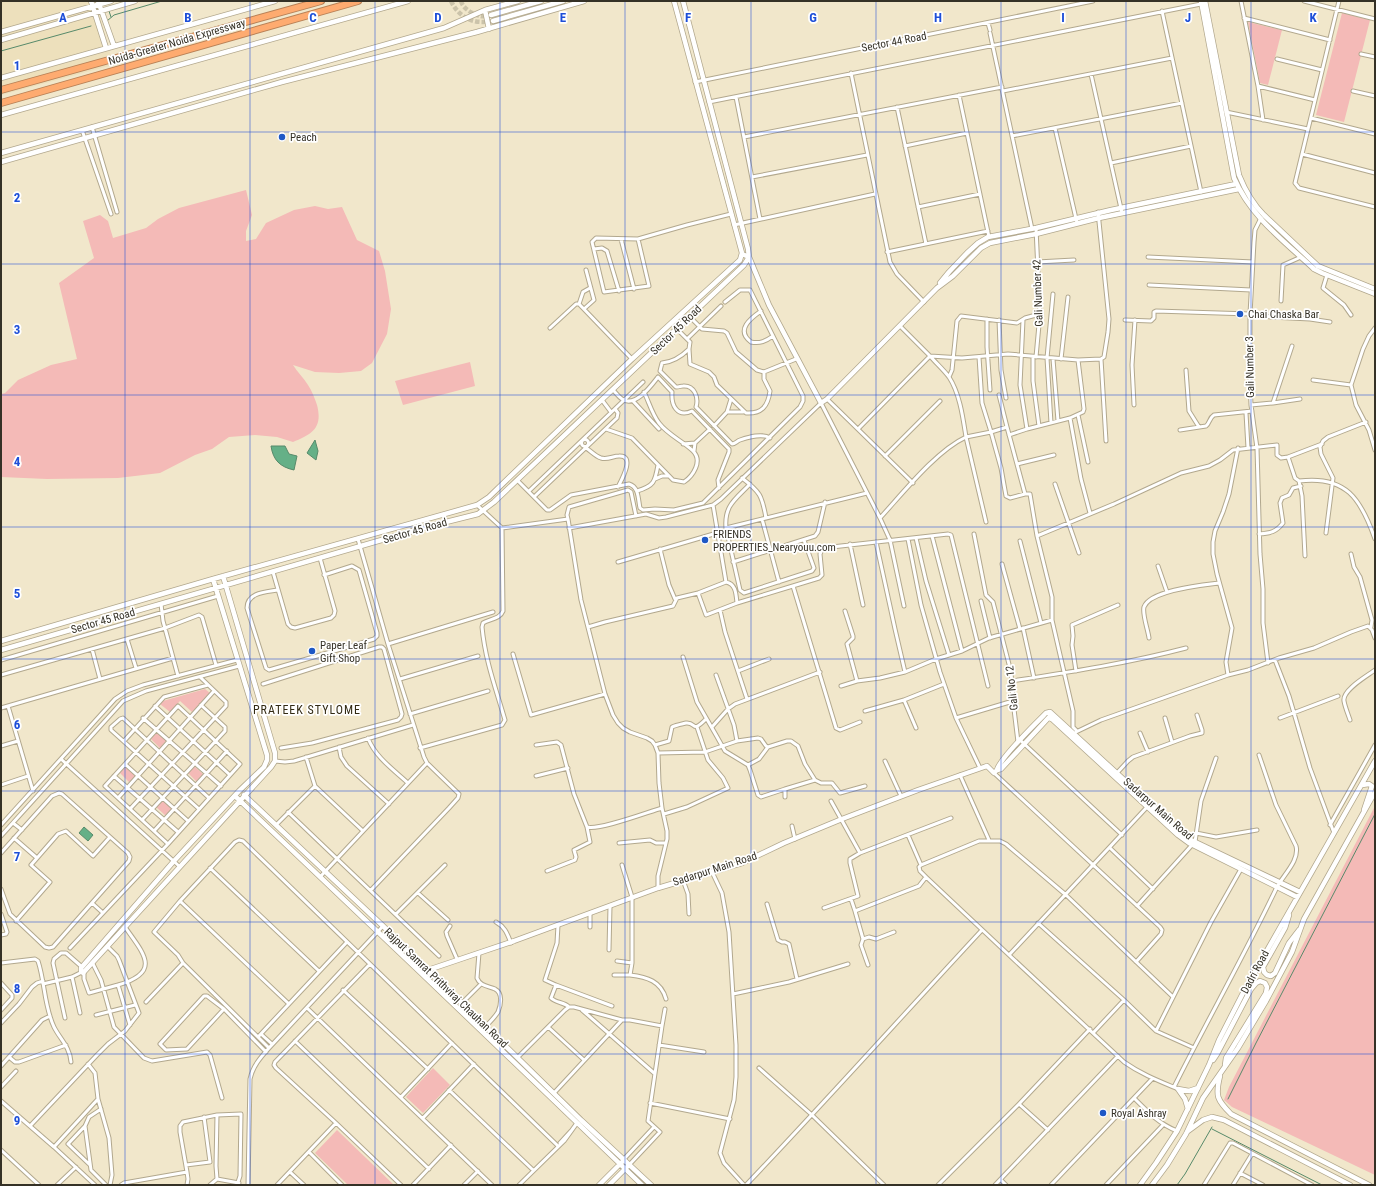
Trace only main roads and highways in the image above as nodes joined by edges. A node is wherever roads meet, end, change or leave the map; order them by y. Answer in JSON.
{"nodes":[{"id":1,"x":321,"y":1,"type":"edge"},
{"id":2,"x":358,"y":1,"type":"edge"},
{"id":3,"x":1,"y":90,"type":"edge"},
{"id":4,"x":1,"y":103,"type":"edge"}],
"edges":[{"from":1,"to":3,"type":"highway","name":"Noida-Greater Noida Expressway"},
{"from":2,"to":4,"type":"highway","name":"Noida-Greater Noida Expressway"}]}
